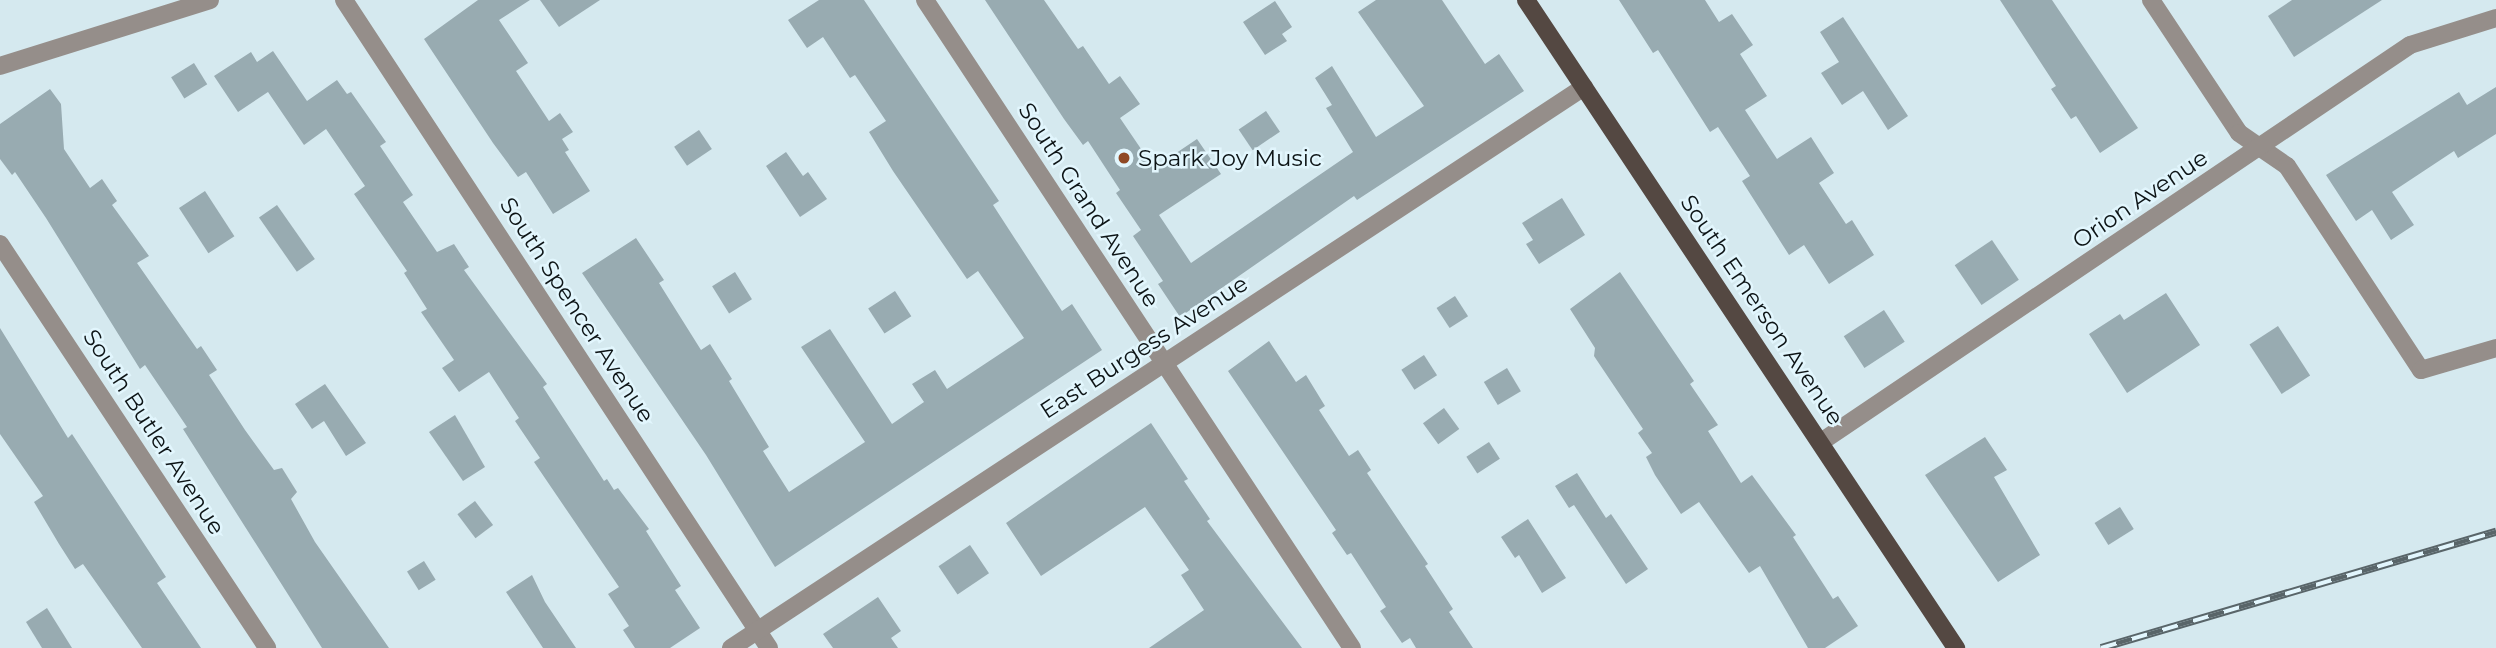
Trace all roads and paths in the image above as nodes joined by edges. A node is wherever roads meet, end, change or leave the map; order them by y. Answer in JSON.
{"nodes":[{"id":1,"x":210,"y":0,"type":"edge"},
{"id":2,"x":344,"y":0,"type":"edge"},
{"id":3,"x":925,"y":0,"type":"edge"},
{"id":4,"x":1526,"y":0,"type":"edge"},
{"id":5,"x":2151,"y":0,"type":"edge"},
{"id":6,"x":2496,"y":18,"type":"edge"},
{"id":7,"x":0,"y":66,"type":"edge"},
{"id":8,"x":1584,"y":87,"type":"junction"},
{"id":9,"x":2261,"y":147,"type":"junction"},
{"id":10,"x":0,"y":244,"type":"edge"},
{"id":11,"x":2496,"y":348,"type":"edge"},
{"id":12,"x":1164,"y":364,"type":"junction"},
{"id":13,"x":1821,"y":442,"type":"junction"},
{"id":14,"x":758,"y":631,"type":"junction"},
{"id":15,"x":267,"y":648,"type":"edge"},
{"id":16,"x":732,"y":648,"type":"edge"},
{"id":17,"x":769,"y":648,"type":"edge"},
{"id":18,"x":1352,"y":648,"type":"edge"},
{"id":19,"x":1956,"y":648,"type":"edge"}],
"edges":[{"from":1,"to":7,"type":"street"},
{"from":2,"to":14,"type":"street","name":"South Spencer Avenue"},
{"from":3,"to":12,"type":"street","name":"South Grand Avenue"},
{"from":4,"to":8,"type":"main road","name":"South Emerson Avenue"},
{"from":5,"to":9,"type":"street"},
{"from":6,"to":9,"type":"street","name":"Orion Avenue"},
{"from":8,"to":12,"type":"street","name":"East Burgess Avenue"},
{"from":8,"to":13,"type":"main road","name":"South Emerson Avenue"},
{"from":9,"to":11,"type":"street"},
{"from":9,"to":13,"type":"street","name":"Orion Avenue"},
{"from":10,"to":15,"type":"street","name":"South Butler Avenue"},
{"from":12,"to":14,"type":"street","name":"East Burgess Avenue"},
{"from":12,"to":18,"type":"street","name":"South Grand Avenue"},
{"from":13,"to":19,"type":"main road","name":"South Emerson Avenue"},
{"from":14,"to":16,"type":"street","name":"East Burgess Avenue"},
{"from":14,"to":17,"type":"street","name":"South Spencer Avenue"}]}
